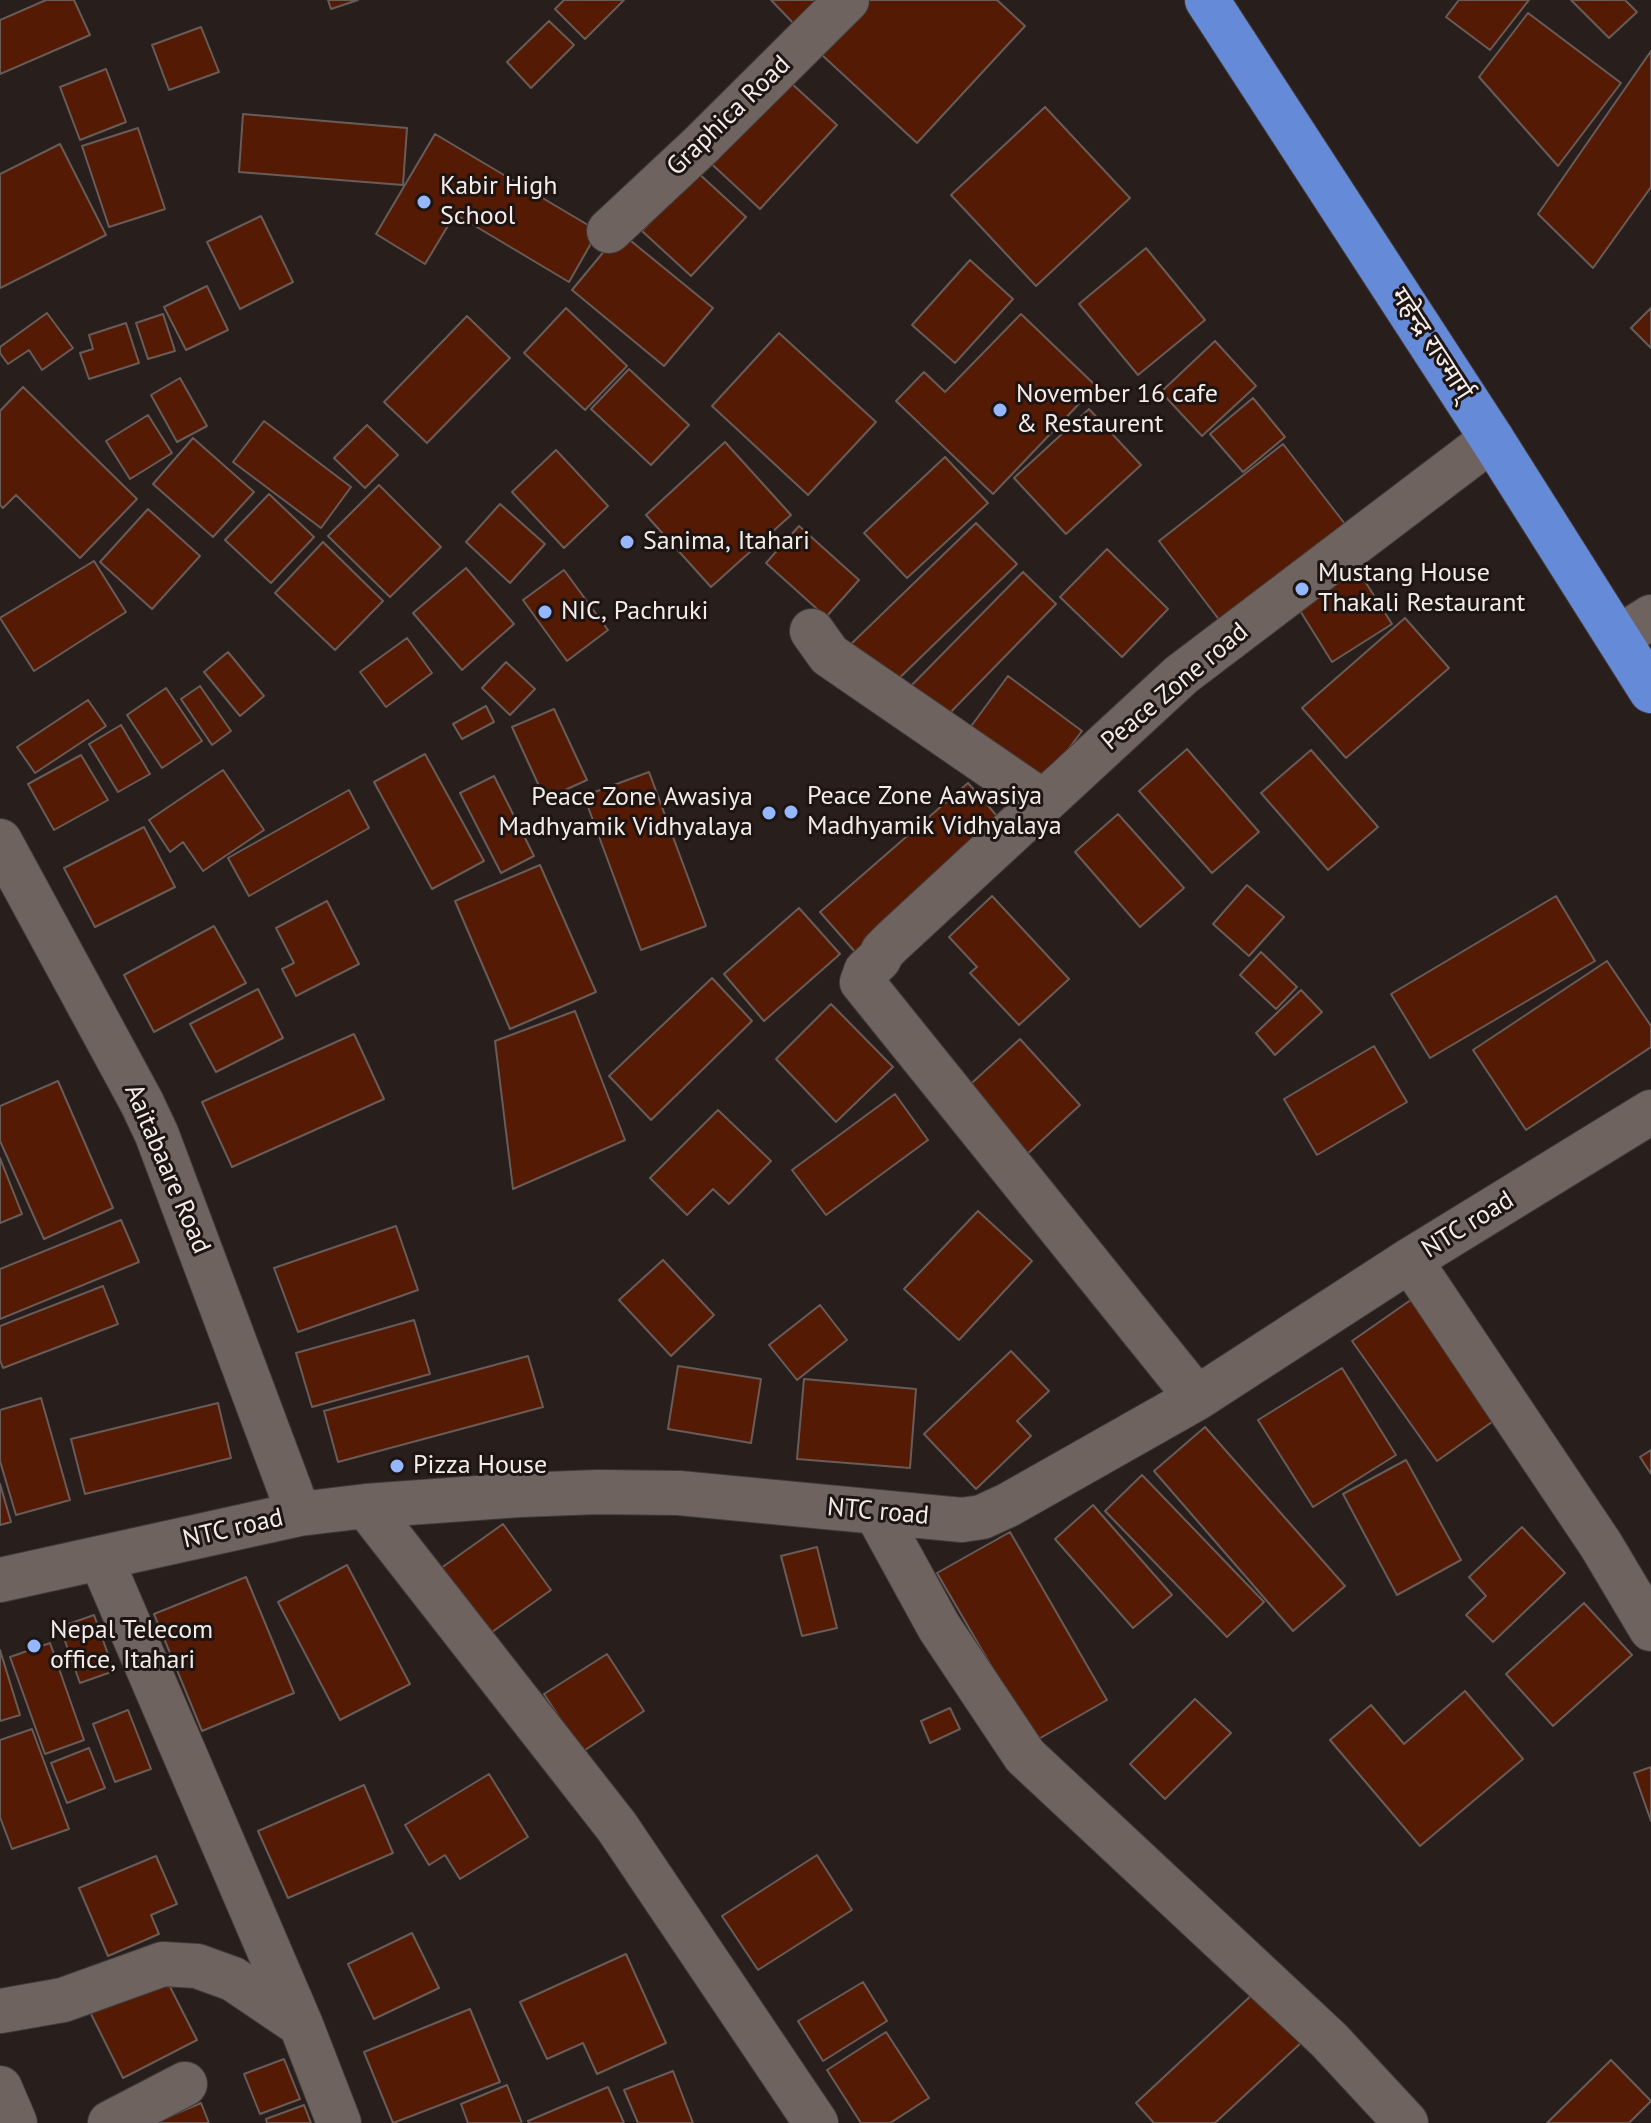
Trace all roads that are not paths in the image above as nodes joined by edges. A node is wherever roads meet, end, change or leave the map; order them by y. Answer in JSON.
{"nodes":[{"id":1,"x":847,"y":0,"type":"edge"},
{"id":2,"x":1207,"y":0,"type":"edge"},
{"id":3,"x":609,"y":231,"type":"dead end"},
{"id":4,"x":1492,"y":439,"type":"junction"},
{"id":5,"x":1635,"y":628,"type":"edge"},
{"id":6,"x":812,"y":631,"type":"dead end"},
{"id":7,"x":1651,"y":691,"type":"edge"},
{"id":8,"x":1043,"y":802,"type":"junction"},
{"id":9,"x":0,"y":841,"type":"edge"},
{"id":10,"x":1651,"y":1112,"type":"edge"},
{"id":11,"x":1410,"y":1260,"type":"junction"},
{"id":12,"x":1197,"y":1398,"type":"junction"},
{"id":13,"x":366,"y":1506,"type":"junction"},
{"id":14,"x":876,"y":1512,"type":"junction"},
{"id":15,"x":299,"y":1514,"type":"junction"},
{"id":16,"x":101,"y":1559,"type":"junction"},
{"id":17,"x":0,"y":1580,"type":"edge"},
{"id":18,"x":1651,"y":1629,"type":"edge"},
{"id":19,"x":0,"y":2011,"type":"edge"},
{"id":20,"x":301,"y":2025,"type":"junction"},
{"id":21,"x":185,"y":2084,"type":"dead end"},
{"id":22,"x":0,"y":2088,"type":"edge"},
{"id":23,"x":15,"y":2123,"type":"edge"},
{"id":24,"x":110,"y":2123,"type":"edge"},
{"id":25,"x":339,"y":2123,"type":"edge"},
{"id":26,"x":816,"y":2123,"type":"edge"},
{"id":27,"x":1406,"y":2123,"type":"edge"}],
"edges":[{"from":1,"to":3,"type":"street","name":"Graphica Road"},
{"from":2,"to":4,"type":"highway","name":"महेन्द्र राज्मार्ग्"},
{"from":4,"to":5,"type":"highway","name":"महेन्द्र राज्मार्ग्"},
{"from":4,"to":8,"type":"street","name":"Peace Zone road"},
{"from":5,"to":7,"type":"highway","name":"महेन्द्र राज्मार्ग्"},
{"from":6,"to":8,"type":"street"},
{"from":8,"to":12,"type":"street","name":"Peace Zone road"},
{"from":9,"to":15,"type":"street","name":"Aaitabaare Road"},
{"from":10,"to":11,"type":"street","name":"NTC road"},
{"from":11,"to":12,"type":"street","name":"NTC road"},
{"from":11,"to":18,"type":"street"},
{"from":12,"to":14,"type":"street","name":"NTC road"},
{"from":13,"to":14,"type":"street","name":"NTC road"},
{"from":13,"to":15,"type":"street","name":"NTC road"},
{"from":13,"to":26,"type":"street"},
{"from":14,"to":27,"type":"street"},
{"from":15,"to":16,"type":"street","name":"NTC road"},
{"from":16,"to":17,"type":"street","name":"NTC road"},
{"from":16,"to":20,"type":"street"},
{"from":19,"to":20,"type":"street"},
{"from":20,"to":25,"type":"street"},
{"from":21,"to":24,"type":"street"},
{"from":22,"to":23,"type":"street"}]}
